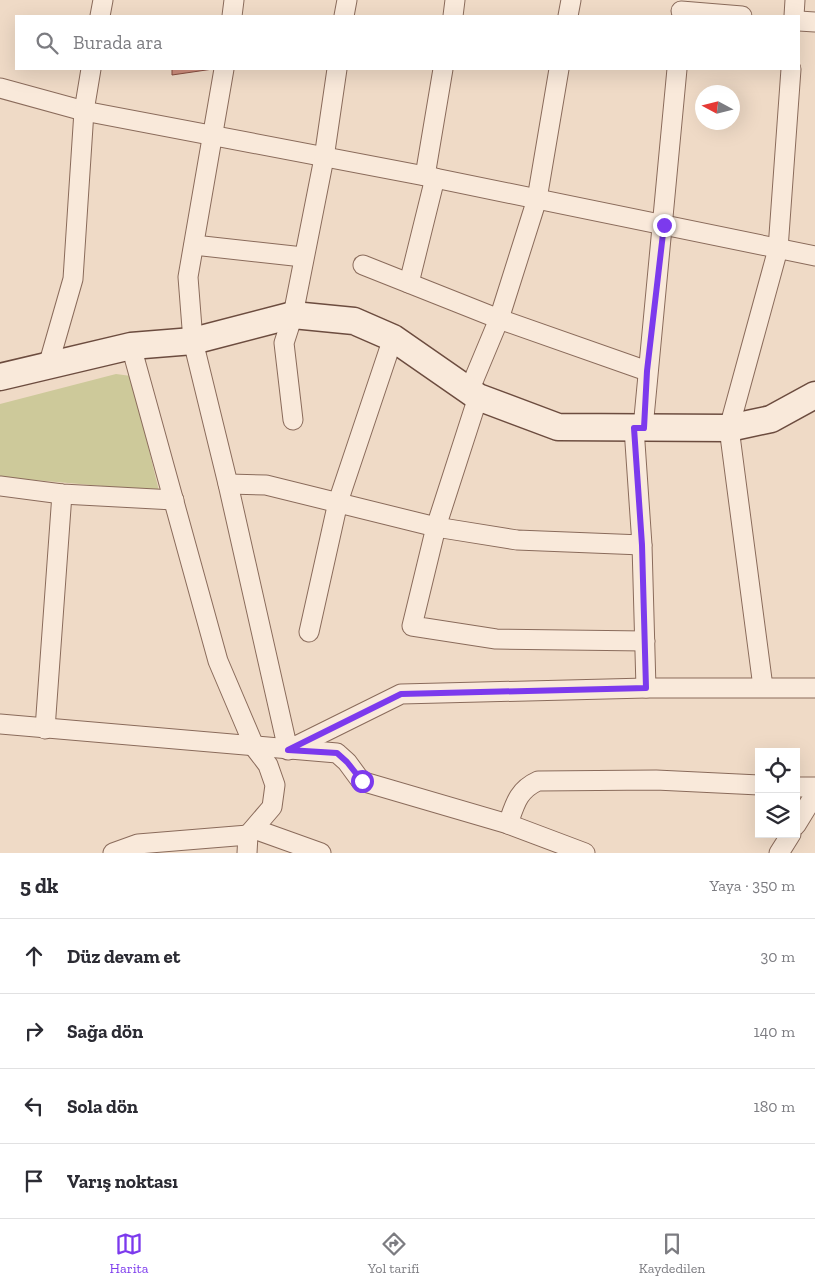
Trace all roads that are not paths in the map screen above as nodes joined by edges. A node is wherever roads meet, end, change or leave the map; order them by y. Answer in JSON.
{"nodes":[{"id":1,"x":103,"y":0,"type":"edge"},
{"id":2,"x":234,"y":0,"type":"edge"},
{"id":3,"x":347,"y":0,"type":"edge"},
{"id":4,"x":456,"y":0,"type":"edge"},
{"id":5,"x":571,"y":0,"type":"edge"},
{"id":6,"x":795,"y":0,"type":"edge"},
{"id":7,"x":682,"y":9,"type":"edge"},
{"id":8,"x":100,"y":15,"type":"edge"},
{"id":9,"x":232,"y":15,"type":"edge"},
{"id":10,"x":344,"y":15,"type":"edge"},
{"id":11,"x":453,"y":15,"type":"edge"},
{"id":12,"x":568,"y":15,"type":"edge"},
{"id":13,"x":733,"y":15,"type":"edge"},
{"id":14,"x":794,"y":15,"type":"edge"},
{"id":15,"x":800,"y":21,"type":"edge"},
{"id":16,"x":815,"y":22,"type":"edge"},
{"id":17,"x":91,"y":70,"type":"edge"},
{"id":18,"x":224,"y":70,"type":"edge"},
{"id":19,"x":337,"y":70,"type":"edge"},
{"id":20,"x":443,"y":70,"type":"edge"},
{"id":21,"x":559,"y":70,"type":"edge"},
{"id":22,"x":677,"y":70,"type":"edge"},
{"id":23,"x":791,"y":70,"type":"edge"},
{"id":24,"x":0,"y":88,"type":"edge"},
{"id":25,"x":84,"y":111,"type":"junction"},
{"id":26,"x":214,"y":134,"type":"junction"},
{"id":27,"x":324,"y":158,"type":"junction"},
{"id":28,"x":430,"y":177,"type":"junction"},
{"id":29,"x":537,"y":199,"type":"junction"},
{"id":30,"x":664,"y":225,"type":"junction"},
{"id":31,"x":194,"y":246,"type":"junction"},
{"id":32,"x":778,"y":249,"type":"junction"},
{"id":33,"x":815,"y":256,"type":"edge"},
{"id":34,"x":303,"y":257,"type":"junction"},
{"id":35,"x":364,"y":265,"type":"dead end"},
{"id":36,"x":409,"y":283,"type":"junction"},
{"id":37,"x":292,"y":315,"type":"junction"},
{"id":38,"x":498,"y":318,"type":"junction"},
{"id":39,"x":393,"y":338,"type":"junction"},
{"id":40,"x":193,"y":341,"type":"junction"},
{"id":41,"x":131,"y":346,"type":"junction"},
{"id":42,"x":48,"y":366,"type":"junction"},
{"id":43,"x":647,"y":371,"type":"junction"},
{"id":44,"x":0,"y":377,"type":"edge"},
{"id":45,"x":474,"y":394,"type":"junction"},
{"id":46,"x":815,"y":394,"type":"edge"},
{"id":47,"x":293,"y":420,"type":"dead end"},
{"id":48,"x":639,"y":428,"type":"junction"},
{"id":49,"x":730,"y":428,"type":"junction"},
{"id":50,"x":228,"y":484,"type":"junction"},
{"id":51,"x":0,"y":486,"type":"edge"},
{"id":52,"x":62,"y":494,"type":"junction"},
{"id":53,"x":174,"y":500,"type":"junction"},
{"id":54,"x":338,"y":502,"type":"junction"},
{"id":55,"x":436,"y":527,"type":"junction"},
{"id":56,"x":642,"y":545,"type":"junction"},
{"id":57,"x":309,"y":632,"type":"dead end"},
{"id":58,"x":645,"y":641,"type":"junction"},
{"id":59,"x":763,"y":687,"type":"junction"},
{"id":60,"x":646,"y":688,"type":"junction"},
{"id":61,"x":815,"y":688,"type":"edge"},
{"id":62,"x":0,"y":724,"type":"edge"},
{"id":63,"x":45,"y":729,"type":"junction"},
{"id":64,"x":255,"y":748,"type":"junction"},
{"id":65,"x":288,"y":750,"type":"junction"},
{"id":66,"x":755,"y":785,"type":"edge"},
{"id":67,"x":800,"y":788,"type":"edge"},
{"id":68,"x":814,"y":796,"type":"edge"},
{"id":69,"x":800,"y":819,"type":"edge"},
{"id":70,"x":508,"y":824,"type":"junction"},
{"id":71,"x":789,"y":838,"type":"edge"},
{"id":72,"x":250,"y":839,"type":"edge"},
{"id":73,"x":566,"y":849,"type":"edge"},
{"id":74,"x":113,"y":853,"type":"edge"},
{"id":75,"x":321,"y":853,"type":"edge"},
{"id":76,"x":585,"y":853,"type":"edge"},
{"id":77,"x":780,"y":853,"type":"edge"}],
"edges":[{"from":1,"to":8,"type":"street"},
{"from":2,"to":9,"type":"street"},
{"from":3,"to":10,"type":"street"},
{"from":4,"to":11,"type":"street"},
{"from":5,"to":12,"type":"street"},
{"from":6,"to":14,"type":"street"},
{"from":7,"to":13,"type":"street"},
{"from":15,"to":16,"type":"street"},
{"from":17,"to":25,"type":"street"},
{"from":18,"to":26,"type":"street"},
{"from":19,"to":27,"type":"street"},
{"from":20,"to":28,"type":"street"},
{"from":21,"to":29,"type":"street"},
{"from":22,"to":30,"type":"street"},
{"from":23,"to":32,"type":"street"},
{"from":24,"to":25,"type":"street"},
{"from":25,"to":26,"type":"street"},
{"from":25,"to":42,"type":"street"},
{"from":26,"to":27,"type":"street"},
{"from":26,"to":31,"type":"street"},
{"from":27,"to":28,"type":"street"},
{"from":27,"to":34,"type":"street"},
{"from":28,"to":29,"type":"street"},
{"from":28,"to":36,"type":"street"},
{"from":29,"to":30,"type":"street"},
{"from":29,"to":38,"type":"street"},
{"from":30,"to":32,"type":"street"},
{"from":30,"to":43,"type":"street"},
{"from":31,"to":34,"type":"street"},
{"from":31,"to":40,"type":"street"},
{"from":32,"to":33,"type":"street"},
{"from":32,"to":49,"type":"street"},
{"from":34,"to":37,"type":"street"},
{"from":35,"to":36,"type":"street"},
{"from":36,"to":38,"type":"street"},
{"from":37,"to":39,"type":"street"},
{"from":37,"to":40,"type":"street"},
{"from":37,"to":47,"type":"street"},
{"from":38,"to":43,"type":"street"},
{"from":38,"to":45,"type":"street"},
{"from":39,"to":45,"type":"street"},
{"from":39,"to":54,"type":"street"},
{"from":40,"to":41,"type":"street"},
{"from":40,"to":50,"type":"street"},
{"from":41,"to":42,"type":"street"},
{"from":41,"to":53,"type":"street"},
{"from":42,"to":44,"type":"street"},
{"from":43,"to":48,"type":"street"},
{"from":45,"to":48,"type":"street"},
{"from":45,"to":55,"type":"street"},
{"from":46,"to":49,"type":"street"},
{"from":48,"to":49,"type":"street"},
{"from":48,"to":56,"type":"street"},
{"from":49,"to":59,"type":"street"},
{"from":50,"to":54,"type":"street"},
{"from":50,"to":65,"type":"street"},
{"from":51,"to":52,"type":"street"},
{"from":52,"to":53,"type":"street"},
{"from":52,"to":63,"type":"street"},
{"from":53,"to":64,"type":"street"},
{"from":54,"to":55,"type":"street"},
{"from":54,"to":57,"type":"street"},
{"from":55,"to":56,"type":"street"},
{"from":55,"to":58,"type":"street"},
{"from":56,"to":58,"type":"street"},
{"from":58,"to":60,"type":"street"},
{"from":59,"to":60,"type":"street"},
{"from":59,"to":61,"type":"street"},
{"from":60,"to":65,"type":"street"},
{"from":62,"to":63,"type":"street"},
{"from":63,"to":64,"type":"street"},
{"from":64,"to":65,"type":"street"},
{"from":64,"to":72,"type":"street"},
{"from":65,"to":70,"type":"street"},
{"from":66,"to":70,"type":"street"},
{"from":67,"to":68,"type":"street"},
{"from":68,"to":69,"type":"street"},
{"from":70,"to":73,"type":"street"},
{"from":71,"to":77,"type":"street"},
{"from":72,"to":74,"type":"street"},
{"from":72,"to":75,"type":"street"},
{"from":73,"to":76,"type":"street"}]}
